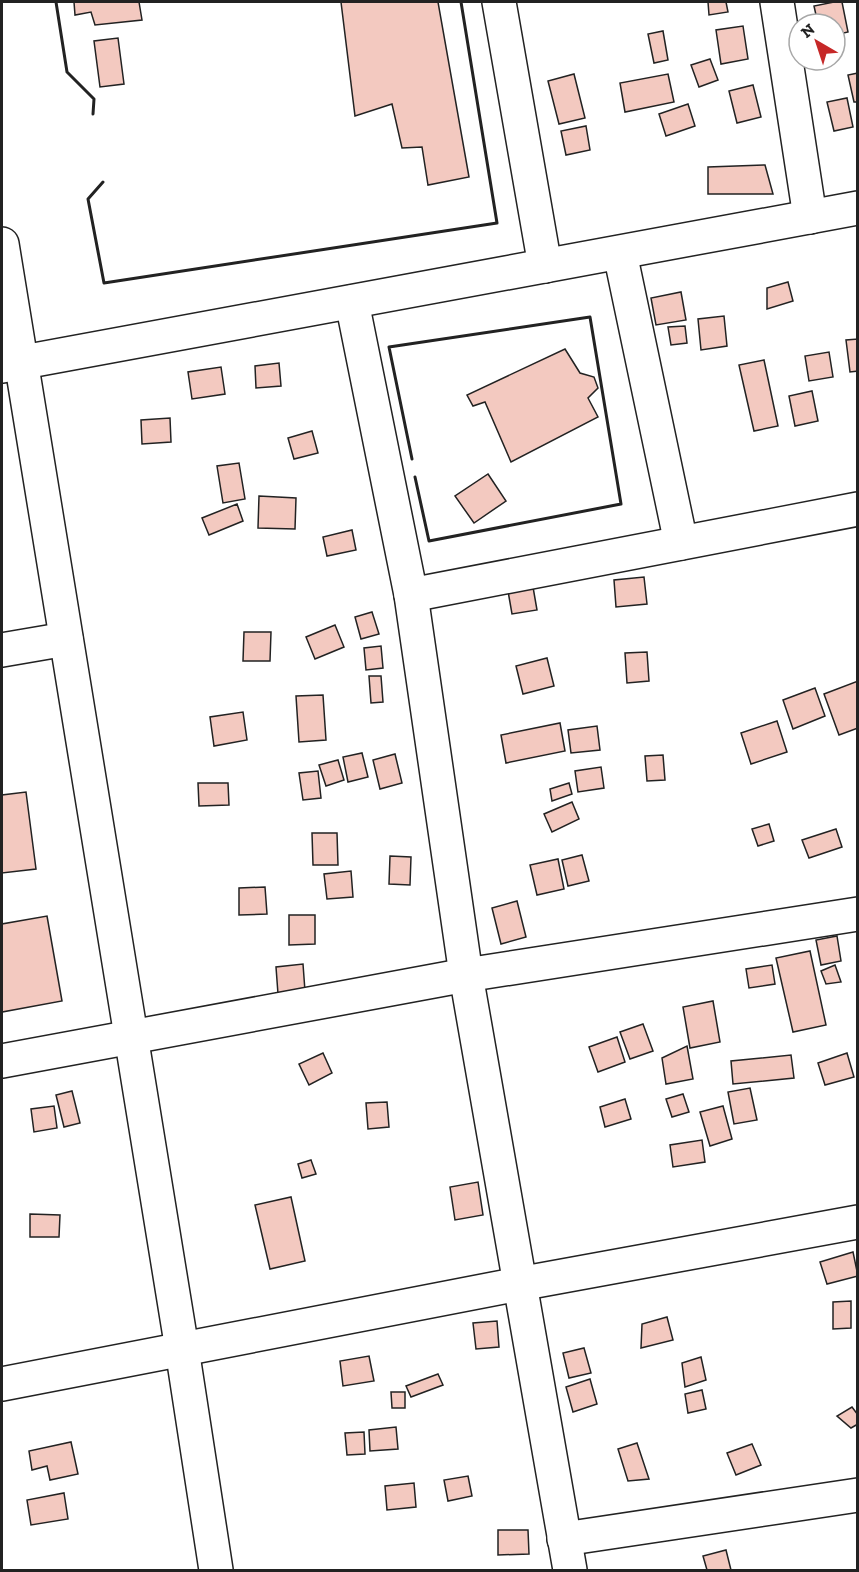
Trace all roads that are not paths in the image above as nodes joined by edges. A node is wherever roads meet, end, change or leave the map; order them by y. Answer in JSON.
{"nodes":[{"id":1,"x":499,"y":2,"type":"edge"},
{"id":2,"x":777,"y":2,"type":"edge"},
{"id":3,"x":858,"y":208,"type":"edge"},
{"id":4,"x":810,"y":217,"type":"junction"},
{"id":5,"x":2,"y":244,"type":"edge"},
{"id":6,"x":620,"y":252,"type":"junction"},
{"id":7,"x":545,"y":266,"type":"junction"},
{"id":8,"x":352,"y":302,"type":"junction"},
{"id":9,"x":11,"y":365,"type":"edge"},
{"id":10,"x":858,"y":509,"type":"edge"},
{"id":11,"x":681,"y":543,"type":"junction"},
{"id":12,"x":411,"y":595,"type":"junction"},
{"id":13,"x":66,"y":639,"type":"junction"},
{"id":14,"x":2,"y":650,"type":"edge"},
{"id":15,"x":858,"y":914,"type":"edge"},
{"id":16,"x":466,"y":975,"type":"junction"},
{"id":17,"x":131,"y":1037,"type":"junction"},
{"id":18,"x":2,"y":1061,"type":"edge"},
{"id":19,"x":858,"y":1222,"type":"edge"},
{"id":20,"x":519,"y":1284,"type":"junction"},
{"id":21,"x":182,"y":1349,"type":"junction"},
{"id":22,"x":2,"y":1384,"type":"edge"},
{"id":23,"x":858,"y":1495,"type":"edge"},
{"id":24,"x":564,"y":1539,"type":"junction"},
{"id":25,"x":216,"y":1570,"type":"edge"},
{"id":26,"x":570,"y":1570,"type":"edge"}],
"edges":[{"from":1,"to":7,"type":"street"},
{"from":2,"to":4,"type":"street"},
{"from":3,"to":4,"type":"street"},
{"from":4,"to":6,"type":"street"},
{"from":5,"to":9,"type":"street"},
{"from":6,"to":7,"type":"street"},
{"from":6,"to":11,"type":"street"},
{"from":7,"to":8,"type":"street"},
{"from":8,"to":9,"type":"street"},
{"from":8,"to":12,"type":"street"},
{"from":9,"to":13,"type":"street"},
{"from":10,"to":11,"type":"street"},
{"from":11,"to":12,"type":"street"},
{"from":12,"to":16,"type":"street"},
{"from":13,"to":14,"type":"street"},
{"from":13,"to":17,"type":"street"},
{"from":15,"to":16,"type":"street"},
{"from":16,"to":17,"type":"street"},
{"from":16,"to":20,"type":"street"},
{"from":17,"to":18,"type":"street"},
{"from":17,"to":21,"type":"street"},
{"from":19,"to":20,"type":"street"},
{"from":20,"to":21,"type":"street"},
{"from":20,"to":24,"type":"street"},
{"from":21,"to":22,"type":"street"},
{"from":21,"to":25,"type":"street"},
{"from":23,"to":24,"type":"street"},
{"from":24,"to":26,"type":"street"}]}
